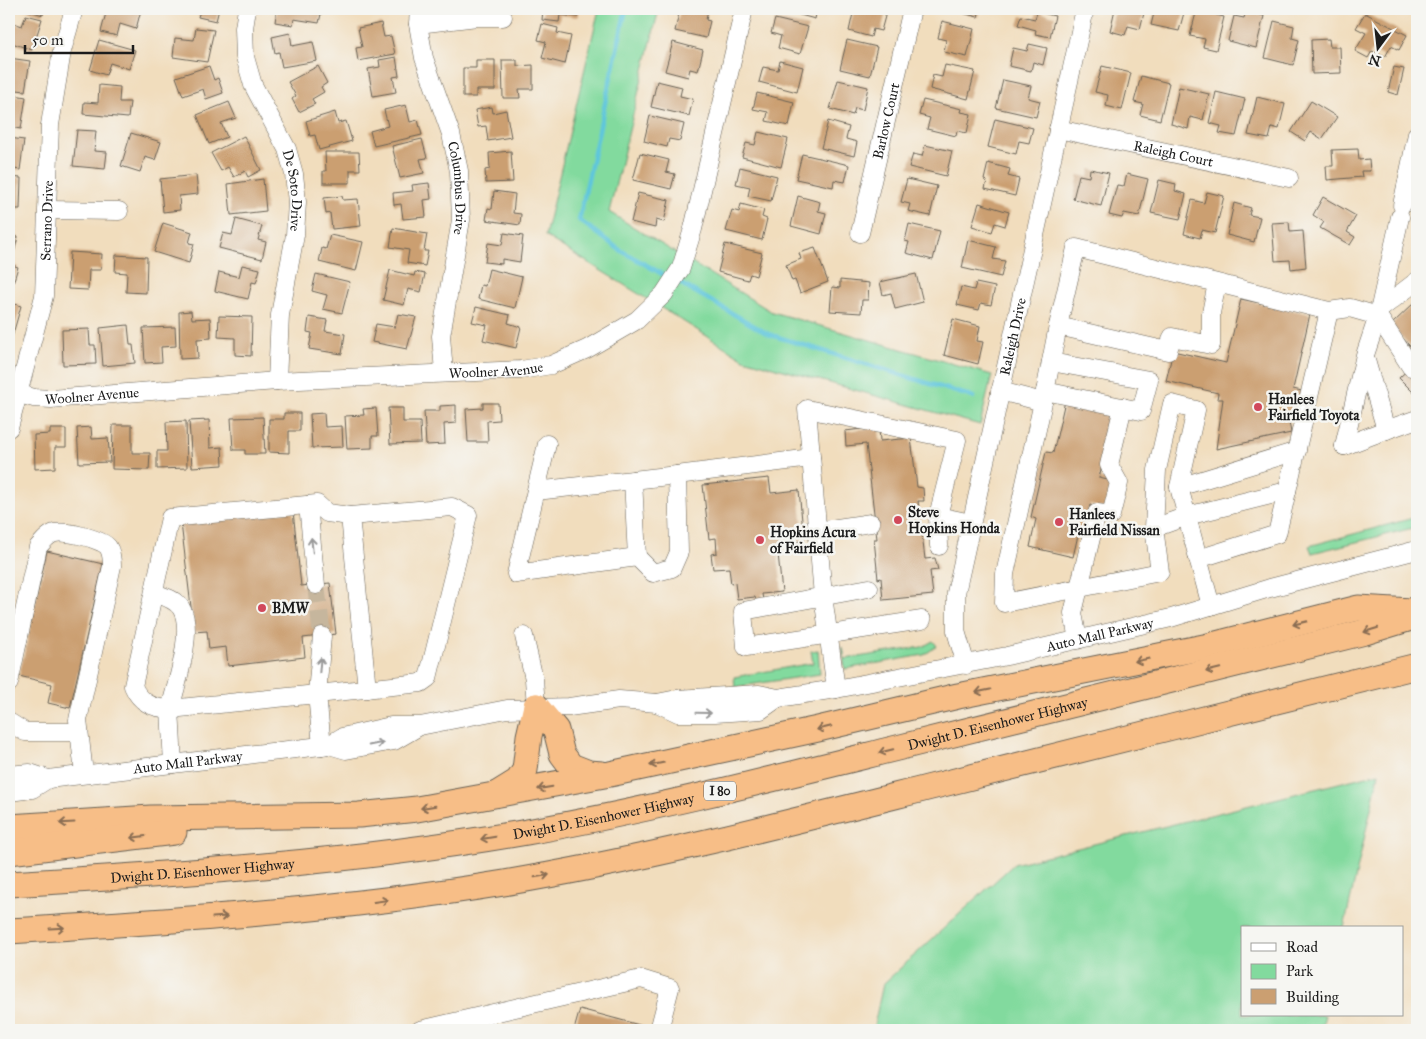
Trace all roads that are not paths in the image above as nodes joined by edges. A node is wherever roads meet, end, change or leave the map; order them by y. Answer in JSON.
{"nodes":[{"id":1,"x":74,"y":9,"type":"edge"},
{"id":2,"x":247,"y":9,"type":"edge"},
{"id":3,"x":744,"y":9,"type":"edge"},
{"id":4,"x":912,"y":9,"type":"edge"},
{"id":5,"x":1084,"y":9,"type":"edge"},
{"id":6,"x":419,"y":16,"type":"edge"},
{"id":7,"x":503,"y":17,"type":"dead end"},
{"id":8,"x":1058,"y":129,"type":"junction"},
{"id":9,"x":1417,"y":134,"type":"edge"},
{"id":10,"x":1289,"y":178,"type":"dead end"},
{"id":11,"x":1412,"y":190,"type":"edge"},
{"id":12,"x":48,"y":210,"type":"junction"},
{"id":13,"x":119,"y":210,"type":"dead end"},
{"id":14,"x":860,"y":233,"type":"dead end"},
{"id":15,"x":1417,"y":281,"type":"edge"},
{"id":16,"x":1217,"y":283,"type":"junction"},
{"id":17,"x":1329,"y":310,"type":"junction"},
{"id":18,"x":1378,"y":313,"type":"junction"},
{"id":19,"x":1058,"y":326,"type":"junction"},
{"id":20,"x":1365,"y":355,"type":"junction"},
{"id":21,"x":1051,"y":362,"type":"junction"},
{"id":22,"x":1411,"y":366,"type":"dead end"},
{"id":23,"x":444,"y":372,"type":"junction"},
{"id":24,"x":277,"y":381,"type":"junction"},
{"id":25,"x":1000,"y":392,"type":"junction"},
{"id":26,"x":14,"y":393,"type":"edge"},
{"id":27,"x":1044,"y":396,"type":"junction"},
{"id":28,"x":1123,"y":407,"type":"junction"},
{"id":29,"x":1417,"y":420,"type":"edge"},
{"id":30,"x":9,"y":428,"type":"edge"},
{"id":31,"x":1386,"y":430,"type":"junction"},
{"id":32,"x":547,"y":444,"type":"dead end"},
{"id":33,"x":1296,"y":451,"type":"junction"},
{"id":34,"x":812,"y":458,"type":"junction"},
{"id":35,"x":677,"y":475,"type":"junction"},
{"id":36,"x":633,"y":480,"type":"junction"},
{"id":37,"x":1180,"y":487,"type":"junction"},
{"id":38,"x":536,"y":491,"type":"junction"},
{"id":39,"x":1287,"y":491,"type":"junction"},
{"id":40,"x":308,"y":505,"type":"junction"},
{"id":41,"x":350,"y":516,"type":"junction"},
{"id":42,"x":938,"y":516,"type":"junction"},
{"id":43,"x":1187,"y":516,"type":"junction"},
{"id":44,"x":871,"y":523,"type":"dead end"},
{"id":45,"x":971,"y":523,"type":"junction"},
{"id":46,"x":1154,"y":528,"type":"junction"},
{"id":47,"x":818,"y":532,"type":"junction"},
{"id":48,"x":939,"y":546,"type":"dead end"},
{"id":49,"x":1417,"y":550,"type":"edge"},
{"id":50,"x":637,"y":558,"type":"junction"},
{"id":51,"x":1198,"y":559,"type":"junction"},
{"id":52,"x":316,"y":585,"type":"tunnel mouth"},
{"id":53,"x":869,"y":588,"type":"dead end"},
{"id":54,"x":1078,"y":589,"type":"junction"},
{"id":55,"x":154,"y":593,"type":"junction"},
{"id":56,"x":823,"y":596,"type":"junction"},
{"id":57,"x":1211,"y":606,"type":"junction"},
{"id":58,"x":1417,"y":611,"type":"edge"},
{"id":59,"x":1417,"y":616,"type":"edge"},
{"id":60,"x":922,"y":620,"type":"dead end"},
{"id":61,"x":322,"y":636,"type":"tunnel mouth"},
{"id":62,"x":524,"y":636,"type":"dead end"},
{"id":63,"x":828,"y":636,"type":"junction"},
{"id":64,"x":1078,"y":640,"type":"junction"},
{"id":65,"x":966,"y":665,"type":"junction"},
{"id":66,"x":1417,"y":666,"type":"edge"},
{"id":67,"x":9,"y":683,"type":"edge"},
{"id":68,"x":367,"y":689,"type":"junction"},
{"id":69,"x":836,"y":689,"type":"junction"},
{"id":70,"x":317,"y":694,"type":"junction"},
{"id":71,"x":536,"y":706,"type":"junction"},
{"id":72,"x":170,"y":709,"type":"junction"},
{"id":73,"x":9,"y":722,"type":"edge"},
{"id":74,"x":78,"y":732,"type":"junction"},
{"id":75,"x":326,"y":745,"type":"junction"},
{"id":76,"x":173,"y":764,"type":"junction"},
{"id":77,"x":84,"y":774,"type":"junction"},
{"id":78,"x":610,"y":774,"type":"junction"},
{"id":79,"x":9,"y":776,"type":"edge"},
{"id":80,"x":48,"y":779,"type":"junction"},
{"id":81,"x":9,"y":792,"type":"edge"},
{"id":82,"x":493,"y":797,"type":"junction"},
{"id":83,"x":291,"y":816,"type":"junction"},
{"id":84,"x":9,"y":827,"type":"edge"},
{"id":85,"x":9,"y":852,"type":"edge"},
{"id":86,"x":9,"y":884,"type":"edge"},
{"id":87,"x":9,"y":931,"type":"edge"},
{"id":88,"x":420,"y":1030,"type":"edge"},
{"id":89,"x":659,"y":1030,"type":"edge"}],
"edges":[{"from":1,"to":12,"type":"street","name":"Serrano Drive"},
{"from":2,"to":24,"type":"street","name":"De Soto Drive"},
{"from":3,"to":23,"type":"street","name":"Woolner Avenue"},
{"from":4,"to":14,"type":"street","name":"Barlow Court"},
{"from":5,"to":8,"type":"street","name":"Raleigh Drive"},
{"from":6,"to":7,"type":"street"},
{"from":6,"to":23,"type":"street","name":"Columbus Drive"},
{"from":8,"to":10,"type":"street","name":"Raleigh Court"},
{"from":8,"to":25,"type":"street","name":"Raleigh Drive"},
{"from":9,"to":11,"type":"street"},
{"from":11,"to":18,"type":"street"},
{"from":12,"to":13,"type":"street"},
{"from":12,"to":26,"type":"street","name":"Serrano Drive"},
{"from":15,"to":18,"type":"street"},
{"from":16,"to":17,"type":"street"},
{"from":16,"to":19,"type":"street"},
{"from":16,"to":19,"type":"street"},
{"from":17,"to":18,"type":"street"},
{"from":17,"to":33,"type":"street"},
{"from":18,"to":20,"type":"street"},
{"from":18,"to":22,"type":"street"},
{"from":19,"to":21,"type":"street"},
{"from":20,"to":31,"type":"street"},
{"from":20,"to":31,"type":"street"},
{"from":21,"to":27,"type":"street"},
{"from":21,"to":28,"type":"street"},
{"from":23,"to":24,"type":"street","name":"Woolner Avenue"},
{"from":24,"to":26,"type":"street","name":"Woolner Avenue"},
{"from":25,"to":27,"type":"street"},
{"from":25,"to":45,"type":"street","name":"Raleigh Drive"},
{"from":26,"to":30,"type":"street","name":"Serrano Drive"},
{"from":27,"to":28,"type":"street"},
{"from":27,"to":54,"type":"street"},
{"from":28,"to":54,"type":"street"},
{"from":29,"to":31,"type":"street"},
{"from":32,"to":38,"type":"street"},
{"from":33,"to":37,"type":"street"},
{"from":33,"to":39,"type":"street"},
{"from":34,"to":35,"type":"street"},
{"from":34,"to":42,"type":"street"},
{"from":34,"to":47,"type":"street"},
{"from":35,"to":36,"type":"street"},
{"from":35,"to":50,"type":"street"},
{"from":36,"to":38,"type":"street"},
{"from":36,"to":50,"type":"street"},
{"from":37,"to":43,"type":"street"},
{"from":37,"to":46,"type":"street"},
{"from":38,"to":50,"type":"street"},
{"from":39,"to":43,"type":"street"},
{"from":39,"to":51,"type":"street"},
{"from":40,"to":41,"type":"street"},
{"from":52,"to":40,"type":"street","one_way":true},
{"from":40,"to":55,"type":"street"},
{"from":41,"to":68,"type":"street"},
{"from":41,"to":68,"type":"street"},
{"from":42,"to":45,"type":"street"},
{"from":42,"to":48,"type":"street"},
{"from":43,"to":46,"type":"street"},
{"from":43,"to":51,"type":"street"},
{"from":44,"to":47,"type":"street"},
{"from":45,"to":65,"type":"street","name":"Raleigh Drive"},
{"from":46,"to":54,"type":"street"},
{"from":47,"to":56,"type":"street"},
{"from":49,"to":57,"type":"street","name":"Auto Mall Parkway"},
{"from":51,"to":57,"type":"street"},
{"from":53,"to":56,"type":"street"},
{"from":54,"to":64,"type":"street"},
{"from":55,"to":72,"type":"street"},
{"from":55,"to":72,"type":"street"},
{"from":56,"to":63,"type":"street"},
{"from":56,"to":63,"type":"street"},
{"from":57,"to":64,"type":"street","name":"Auto Mall Parkway"},
{"from":58,"to":78,"type":"highway","one_way":true},
{"from":59,"to":86,"type":"highway","name":"Dwight D. Eisenhower Highway","number":"I 80","one_way":true},
{"from":60,"to":63,"type":"street"},
{"from":70,"to":61,"type":"street","one_way":true},
{"from":62,"to":71,"type":"street"},
{"from":63,"to":69,"type":"street"},
{"from":64,"to":65,"type":"street","name":"Auto Mall Parkway"},
{"from":65,"to":69,"type":"street","name":"Auto Mall Parkway"},
{"from":87,"to":66,"type":"highway","one_way":true},
{"from":67,"to":74,"type":"street"},
{"from":68,"to":70,"type":"street"},
{"from":69,"to":71,"type":"street","name":"Auto Mall Parkway"},
{"from":70,"to":72,"type":"street"},
{"from":70,"to":75,"type":"street"},
{"from":71,"to":75,"type":"street","name":"Auto Mall Parkway"},
{"from":71,"to":78,"type":"highway"},
{"from":71,"to":82,"type":"highway"},
{"from":72,"to":76,"type":"street"},
{"from":73,"to":74,"type":"street"},
{"from":74,"to":77,"type":"street"},
{"from":75,"to":76,"type":"street","name":"Auto Mall Parkway"},
{"from":76,"to":77,"type":"street","name":"Auto Mall Parkway"},
{"from":77,"to":80,"type":"street","name":"Auto Mall Parkway"},
{"from":78,"to":82,"type":"highway","one_way":true},
{"from":79,"to":80,"type":"street","name":"Auto Mall Parkway"},
{"from":80,"to":81,"type":"street","name":"Auto Mall Parkway"},
{"from":82,"to":83,"type":"highway","one_way":true},
{"from":83,"to":84,"type":"highway","one_way":true},
{"from":83,"to":85,"type":"highway","one_way":true},
{"from":88,"to":89,"type":"street"}]}
